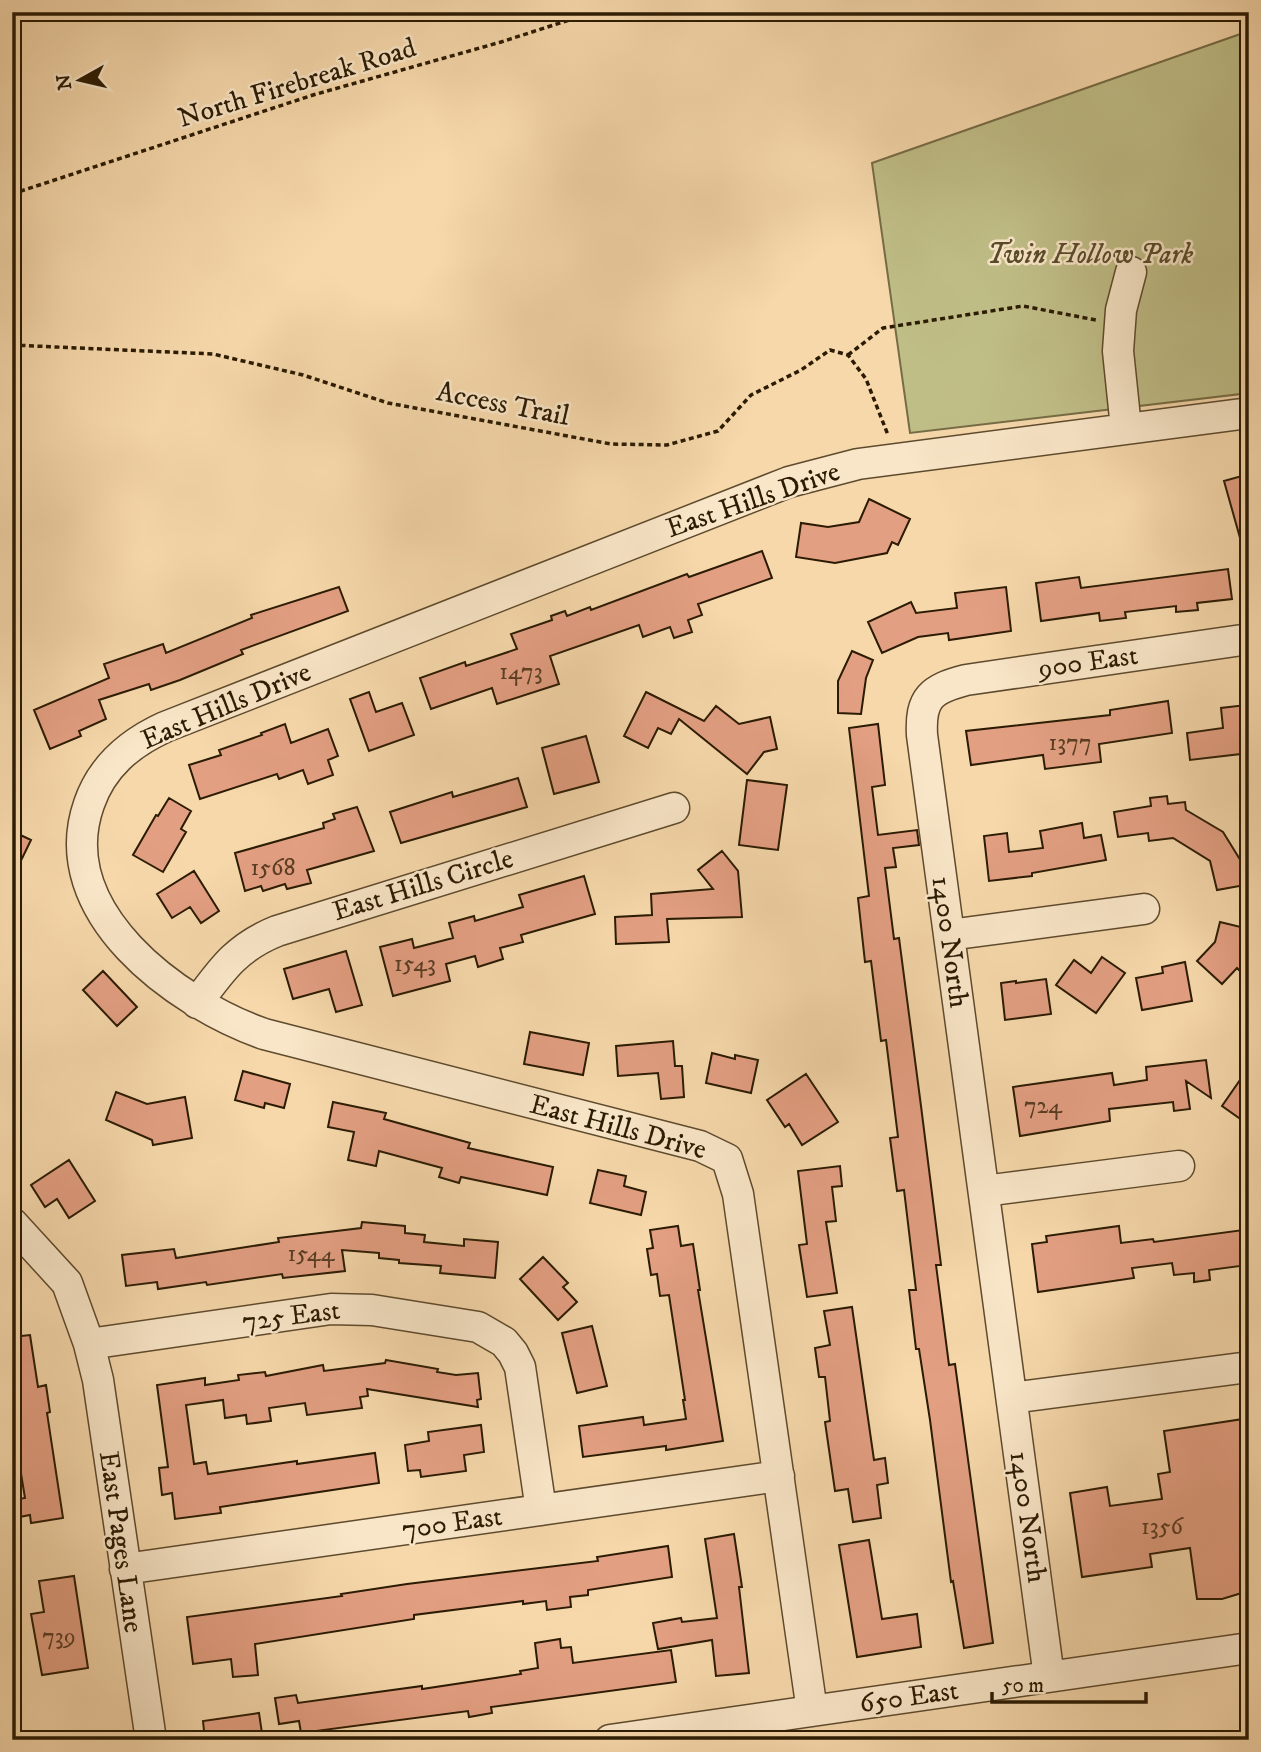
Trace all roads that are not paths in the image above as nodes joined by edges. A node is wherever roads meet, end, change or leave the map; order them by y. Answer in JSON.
{"nodes":[{"id":1,"x":1131,"y":272,"type":"dead end"},
{"id":2,"x":1249,"y":413,"type":"edge"},
{"id":3,"x":1126,"y":428,"type":"junction"},
{"id":4,"x":1249,"y":639,"type":"edge"},
{"id":5,"x":929,"y":695,"type":"joint"},
{"id":6,"x":674,"y":808,"type":"dead end"},
{"id":7,"x":1144,"y":909,"type":"dead end"},
{"id":8,"x":949,"y":935,"type":"junction"},
{"id":9,"x":197,"y":1003,"type":"junction"},
{"id":10,"x":1179,"y":1166,"type":"dead end"},
{"id":11,"x":984,"y":1191,"type":"junction"},
{"id":12,"x":12,"y":1223,"type":"edge"},
{"id":13,"x":89,"y":1344,"type":"junction"},
{"id":14,"x":1249,"y":1367,"type":"edge"},
{"id":15,"x":1012,"y":1398,"type":"junction"},
{"id":16,"x":779,"y":1476,"type":"junction"},
{"id":17,"x":541,"y":1510,"type":"junction"},
{"id":18,"x":125,"y":1569,"type":"junction"},
{"id":19,"x":1249,"y":1648,"type":"edge"},
{"id":20,"x":1049,"y":1676,"type":"junction"},
{"id":21,"x":812,"y":1711,"type":"junction"},
{"id":22,"x":151,"y":1740,"type":"edge"},
{"id":23,"x":610,"y":1740,"type":"edge"}],
"edges":[{"from":1,"to":3,"type":"street"},
{"from":2,"to":3,"type":"street","name":"East Hills Drive"},
{"from":3,"to":9,"type":"street","name":"East Hills Drive"},
{"from":4,"to":5,"type":"street","name":"900 East"},
{"from":5,"to":8,"type":"street","name":"1400 North"},
{"from":6,"to":9,"type":"street","name":"East Hills Circle"},
{"from":7,"to":8,"type":"street"},
{"from":8,"to":11,"type":"street","name":"1400 North"},
{"from":9,"to":16,"type":"street","name":"East Hills Drive"},
{"from":10,"to":11,"type":"street"},
{"from":11,"to":15,"type":"street","name":"1400 North"},
{"from":12,"to":13,"type":"street","name":"East Pages Lane"},
{"from":13,"to":17,"type":"street","name":"725 East"},
{"from":13,"to":18,"type":"street","name":"East Pages Lane"},
{"from":14,"to":15,"type":"street"},
{"from":15,"to":20,"type":"street","name":"1400 North"},
{"from":16,"to":17,"type":"street","name":"700 East"},
{"from":16,"to":21,"type":"street","name":"East Hills Drive"},
{"from":17,"to":18,"type":"street","name":"700 East"},
{"from":18,"to":22,"type":"street","name":"East Pages Lane"},
{"from":19,"to":20,"type":"street","name":"650 East"},
{"from":20,"to":21,"type":"street","name":"650 East"},
{"from":21,"to":23,"type":"street","name":"650 East"}]}
